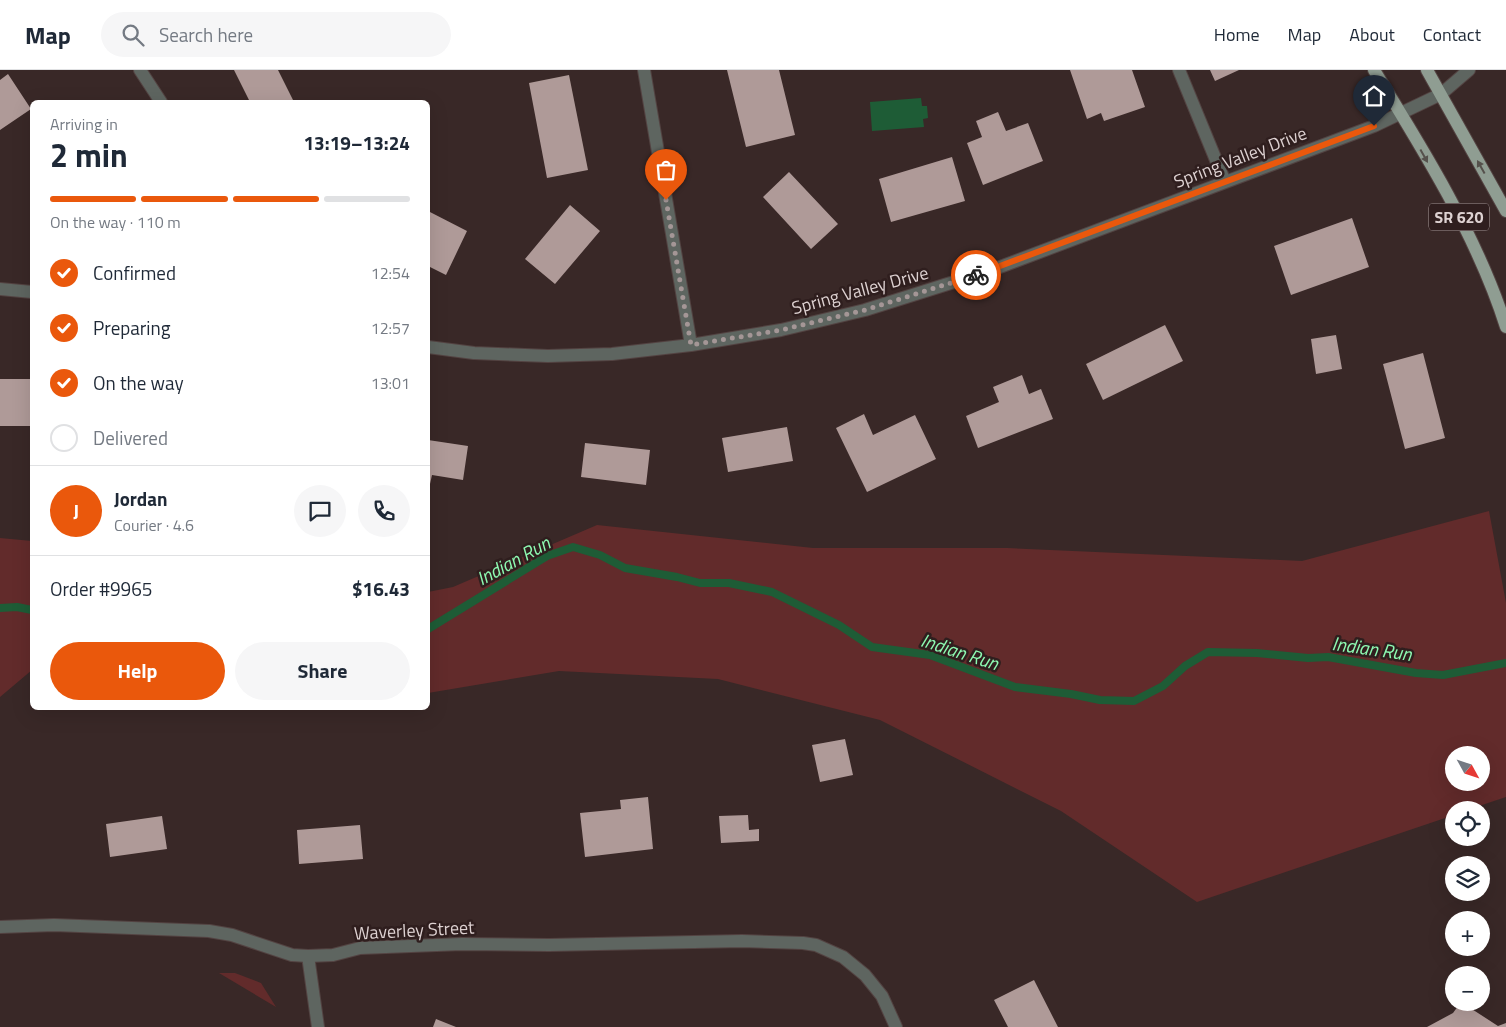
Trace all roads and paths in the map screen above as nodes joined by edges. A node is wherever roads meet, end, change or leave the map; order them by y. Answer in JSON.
{"nodes":[{"id":1,"x":140,"y":70,"type":"edge"},
{"id":2,"x":644,"y":70,"type":"edge"},
{"id":3,"x":1179,"y":70,"type":"edge"},
{"id":4,"x":1374,"y":70,"type":"edge"},
{"id":5,"x":1427,"y":70,"type":"edge"},
{"id":6,"x":1469,"y":70,"type":"edge"},
{"id":7,"x":1441,"y":94,"type":"junction"},
{"id":8,"x":160,"y":100,"type":"edge"},
{"id":9,"x":1401,"y":113,"type":"junction"},
{"id":10,"x":1225,"y":182,"type":"junction"},
{"id":11,"x":1506,"y":211,"type":"edge"},
{"id":12,"x":0,"y":289,"type":"edge"},
{"id":13,"x":30,"y":292,"type":"edge"},
{"id":14,"x":1506,"y":327,"type":"edge"},
{"id":15,"x":691,"y":345,"type":"junction"},
{"id":16,"x":430,"y":347,"type":"edge"},
{"id":17,"x":0,"y":926,"type":"edge"},
{"id":18,"x":308,"y":956,"type":"junction"},
{"id":19,"x":318,"y":1027,"type":"edge"},
{"id":20,"x":896,"y":1027,"type":"edge"}],
"edges":[{"from":1,"to":8,"type":"street"},
{"from":2,"to":15,"type":"street"},
{"from":3,"to":10,"type":"street"},
{"from":4,"to":9,"type":"main road","number":"SR 620"},
{"from":5,"to":7,"type":"main road","number":"SR 620"},
{"from":6,"to":7,"type":"street","name":"Spring Valley Drive"},
{"from":7,"to":9,"type":"street","name":"Spring Valley Drive"},
{"from":11,"to":7,"type":"main road","number":"SR 620","one_way":true},
{"from":9,"to":10,"type":"street","name":"Spring Valley Drive"},
{"from":9,"to":14,"type":"main road","number":"SR 620","one_way":true},
{"from":10,"to":15,"type":"street","name":"Spring Valley Drive"},
{"from":12,"to":13,"type":"street"},
{"from":15,"to":16,"type":"street","name":"Spring Valley Drive"},
{"from":17,"to":18,"type":"street","name":"Waverley Street"},
{"from":18,"to":19,"type":"street"},
{"from":18,"to":20,"type":"street","name":"Waverley Street"}]}
